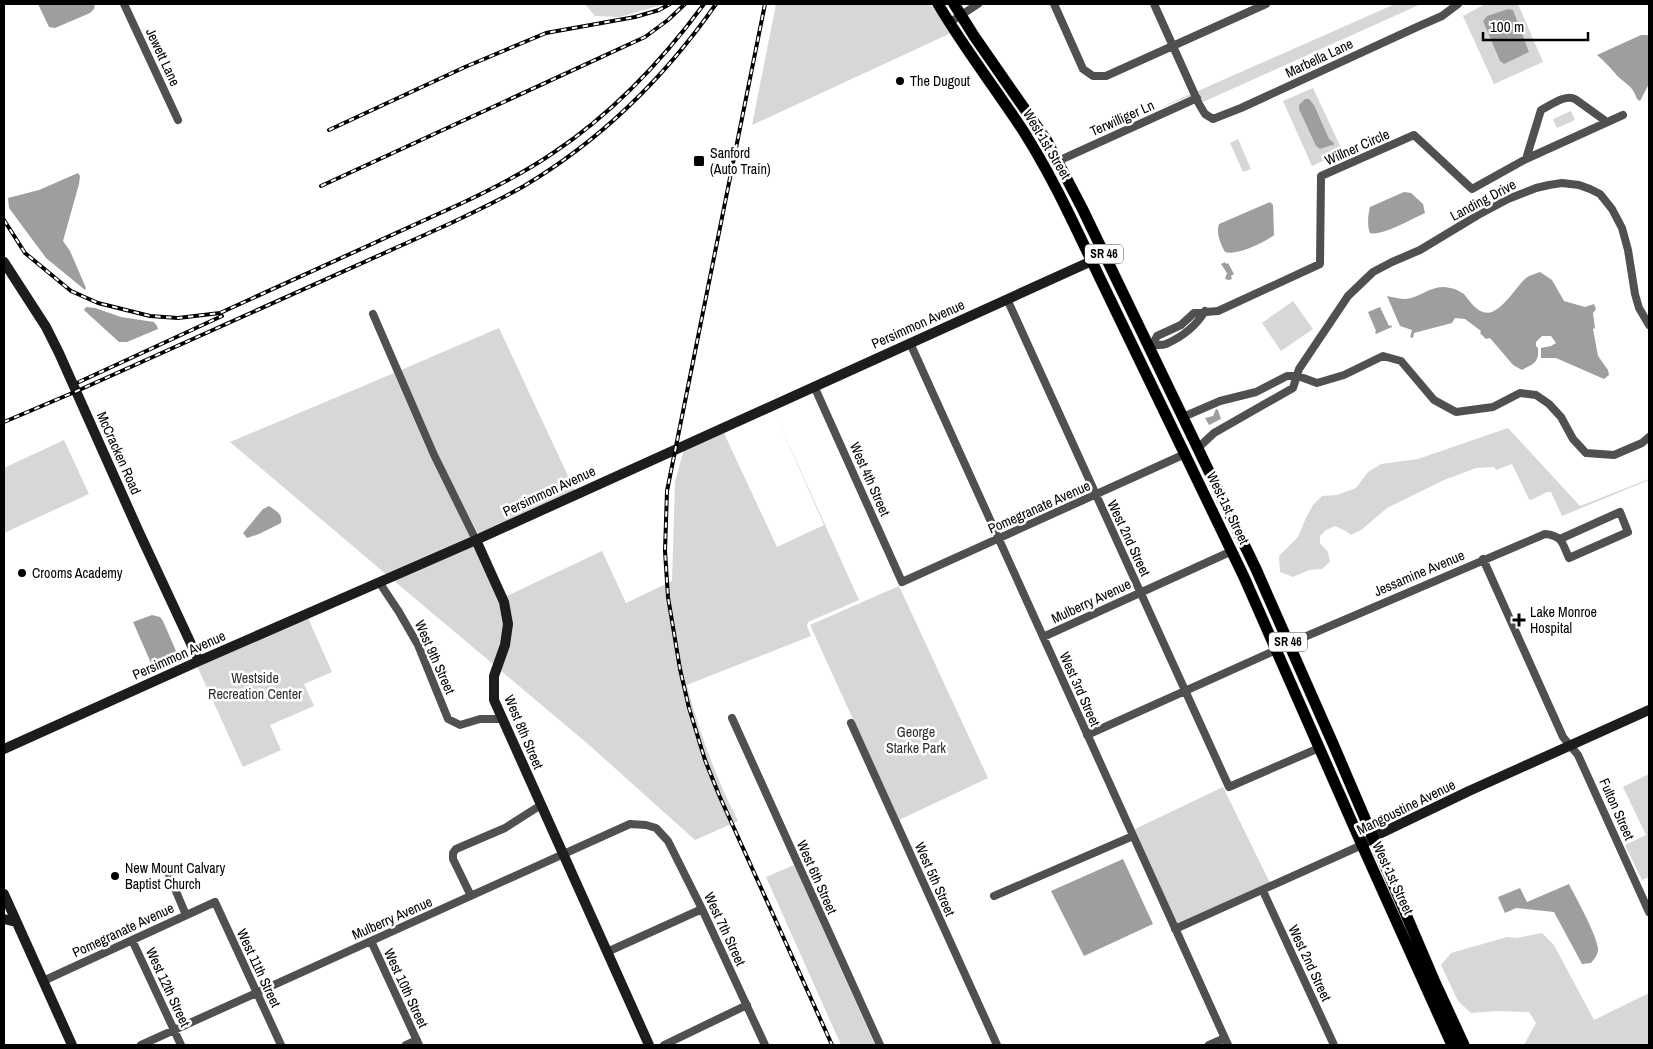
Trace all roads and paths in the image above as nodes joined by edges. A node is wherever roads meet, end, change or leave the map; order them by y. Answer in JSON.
{"nodes":[{"id":1,"x":124,"y":4,"type":"edge"},
{"id":2,"x":938,"y":4,"type":"edge"},
{"id":3,"x":954,"y":4,"type":"edge"},
{"id":4,"x":978,"y":4,"type":"edge"},
{"id":5,"x":1054,"y":4,"type":"edge"},
{"id":6,"x":1154,"y":4,"type":"edge"},
{"id":7,"x":1266,"y":4,"type":"edge"},
{"id":8,"x":1458,"y":4,"type":"edge"},
{"id":9,"x":961,"y":16,"type":"junction"},
{"id":10,"x":949,"y":23,"type":"junction"},
{"id":11,"x":1173,"y":45,"type":"junction"},
{"id":12,"x":1197,"y":98,"type":"junction"},
{"id":13,"x":1623,"y":115,"type":"dead end"},
{"id":14,"x":178,"y":120,"type":"dead end"},
{"id":15,"x":1608,"y":122,"type":"junction"},
{"id":16,"x":1526,"y":159,"type":"junction"},
{"id":17,"x":1058,"y":161,"type":"junction"},
{"id":18,"x":1105,"y":255,"type":"junction"},
{"id":19,"x":1092,"y":261,"type":"junction"},
{"id":20,"x":4,"y":262,"type":"edge"},
{"id":21,"x":1007,"y":299,"type":"junction"},
{"id":22,"x":372,"y":314,"type":"dead end"},
{"id":23,"x":1649,"y":325,"type":"edge"},
{"id":24,"x":910,"y":343,"type":"junction"},
{"id":25,"x":1151,"y":345,"type":"junction"},
{"id":26,"x":1298,"y":376,"type":"junction"},
{"id":27,"x":814,"y":386,"type":"junction"},
{"id":28,"x":1182,"y":417,"type":"junction"},
{"id":29,"x":1649,"y":437,"type":"edge"},
{"id":30,"x":1198,"y":448,"type":"junction"},
{"id":31,"x":1185,"y":454,"type":"junction"},
{"id":32,"x":1213,"y":480,"type":"junction"},
{"id":33,"x":1095,"y":496,"type":"junction"},
{"id":34,"x":1560,"y":539,"type":"junction"},
{"id":35,"x":476,"y":540,"type":"junction"},
{"id":36,"x":999,"y":540,"type":"junction"},
{"id":37,"x":1232,"y":552,"type":"junction"},
{"id":38,"x":1483,"y":559,"type":"junction"},
{"id":39,"x":379,"y":582,"type":"junction"},
{"id":40,"x":902,"y":582,"type":"joint"},
{"id":41,"x":1141,"y":592,"type":"junction"},
{"id":42,"x":1255,"y":601,"type":"junction"},
{"id":43,"x":1043,"y":637,"type":"junction"},
{"id":44,"x":1288,"y":644,"type":"junction"},
{"id":45,"x":1276,"y":650,"type":"junction"},
{"id":46,"x":199,"y":661,"type":"junction"},
{"id":47,"x":1303,"y":676,"type":"junction"},
{"id":48,"x":1185,"y":691,"type":"junction"},
{"id":49,"x":1649,"y":710,"type":"edge"},
{"id":50,"x":732,"y":718,"type":"dead end"},
{"id":51,"x":501,"y":719,"type":"junction"},
{"id":52,"x":851,"y":723,"type":"dead end"},
{"id":53,"x":1087,"y":735,"type":"junction"},
{"id":54,"x":1571,"y":745,"type":"junction"},
{"id":55,"x":1319,"y":748,"type":"junction"},
{"id":56,"x":4,"y":749,"type":"edge"},
{"id":57,"x":541,"y":805,"type":"junction"},
{"id":58,"x":656,"y":828,"type":"joint"},
{"id":59,"x":1133,"y":836,"type":"junction"},
{"id":60,"x":1373,"y":837,"type":"junction"},
{"id":61,"x":1362,"y":845,"type":"junction"},
{"id":62,"x":563,"y":855,"type":"junction"},
{"id":63,"x":167,"y":870,"type":"dead end"},
{"id":64,"x":1263,"y":890,"type":"junction"},
{"id":65,"x":4,"y":894,"type":"edge"},
{"id":66,"x":470,"y":896,"type":"junction"},
{"id":67,"x":994,"y":896,"type":"dead end"},
{"id":68,"x":215,"y":902,"type":"joint"},
{"id":69,"x":702,"y":909,"type":"junction"},
{"id":70,"x":1649,"y":912,"type":"edge"},
{"id":71,"x":186,"y":915,"type":"junction"},
{"id":72,"x":4,"y":919,"type":"edge"},
{"id":73,"x":16,"y":922,"type":"junction"},
{"id":74,"x":1175,"y":929,"type":"junction"},
{"id":75,"x":132,"y":940,"type":"junction"},
{"id":76,"x":371,"y":941,"type":"junction"},
{"id":77,"x":607,"y":952,"type":"junction"},
{"id":78,"x":43,"y":981,"type":"junction"},
{"id":79,"x":257,"y":992,"type":"junction"},
{"id":80,"x":747,"y":1005,"type":"junction"},
{"id":81,"x":174,"y":1030,"type":"junction"},
{"id":82,"x":1226,"y":1042,"type":"edge"},
{"id":83,"x":418,"y":1043,"type":"edge"},
{"id":84,"x":72,"y":1045,"type":"edge"},
{"id":85,"x":141,"y":1045,"type":"edge"},
{"id":86,"x":181,"y":1045,"type":"edge"},
{"id":87,"x":281,"y":1045,"type":"edge"},
{"id":88,"x":406,"y":1045,"type":"edge"},
{"id":89,"x":649,"y":1045,"type":"edge"},
{"id":90,"x":664,"y":1045,"type":"edge"},
{"id":91,"x":765,"y":1045,"type":"edge"},
{"id":92,"x":880,"y":1045,"type":"edge"},
{"id":93,"x":997,"y":1045,"type":"edge"},
{"id":94,"x":1209,"y":1045,"type":"edge"},
{"id":95,"x":1334,"y":1045,"type":"edge"},
{"id":96,"x":1452,"y":1045,"type":"edge"},
{"id":97,"x":1464,"y":1045,"type":"edge"}],
"edges":[{"from":1,"to":14,"type":"street","name":"Jewett Lane"},
{"from":2,"to":10,"type":"main road","name":"West 1st Street","number":"SR 46"},
{"from":3,"to":9,"type":"main road","name":"West 1st Street","number":"SR 46"},
{"from":4,"to":9,"type":"street"},
{"from":5,"to":11,"type":"street"},
{"from":6,"to":11,"type":"street"},
{"from":7,"to":11,"type":"street"},
{"from":8,"to":12,"type":"street","name":"Marbella Lane"},
{"from":9,"to":10,"type":"street"},
{"from":9,"to":17,"type":"main road","name":"West 1st Street","number":"SR 46"},
{"from":10,"to":19,"type":"main road","name":"West 1st Street","number":"SR 46"},
{"from":11,"to":12,"type":"street"},
{"from":12,"to":17,"type":"street","name":"Terwilliger Ln"},
{"from":13,"to":15,"type":"street","name":"Willner Circle"},
{"from":15,"to":16,"type":"street","name":"Willner Circle"},
{"from":15,"to":16,"type":"street"},
{"from":16,"to":25,"type":"street","name":"Willner Circle"},
{"from":17,"to":18,"type":"main road","name":"West 1st Street","number":"SR 46"},
{"from":18,"to":19,"type":"street","name":"Persimmon Avenue"},
{"from":18,"to":25,"type":"main road","name":"West 1st Street","number":"SR 46"},
{"from":19,"to":21,"type":"street","name":"Persimmon Avenue"},
{"from":19,"to":31,"type":"main road","name":"West 1st Street","number":"SR 46"},
{"from":20,"to":46,"type":"street","name":"McCracken Road"},
{"from":21,"to":24,"type":"street","name":"Persimmon Avenue"},
{"from":21,"to":33,"type":"street","name":"West 2nd Street"},
{"from":22,"to":35,"type":"street","name":"West 8th Street"},
{"from":23,"to":26,"type":"street","name":"Landing Drive"},
{"from":24,"to":27,"type":"street","name":"Persimmon Avenue"},
{"from":24,"to":36,"type":"street","name":"West 3rd Street"},
{"from":25,"to":28,"type":"main road","name":"West 1st Street","number":"SR 46"},
{"from":26,"to":28,"type":"street"},
{"from":26,"to":29,"type":"street"},
{"from":26,"to":30,"type":"street","name":"Landing Drive"},
{"from":27,"to":35,"type":"street","name":"Persimmon Avenue"},
{"from":27,"to":40,"type":"street","name":"West 4th Street"},
{"from":28,"to":30,"type":"main road","name":"West 1st Street","number":"SR 46"},
{"from":30,"to":32,"type":"main road","name":"West 1st Street","number":"SR 46"},
{"from":31,"to":32,"type":"main road"},
{"from":31,"to":33,"type":"street","name":"Pomegranate Avenue"},
{"from":31,"to":37,"type":"main road","name":"West 1st Street","number":"SR 46"},
{"from":32,"to":44,"type":"main road","name":"West 1st Street","number":"SR 46"},
{"from":33,"to":36,"type":"street","name":"Pomegranate Avenue"},
{"from":33,"to":41,"type":"street","name":"West 2nd Street"},
{"from":34,"to":34,"type":"street","name":"Jessamine Avenue"},
{"from":34,"to":38,"type":"street","name":"Jessamine Avenue"},
{"from":35,"to":39,"type":"street","name":"Persimmon Avenue"},
{"from":35,"to":51,"type":"street","name":"West 8th Street"},
{"from":36,"to":40,"type":"street","name":"Pomegranate Avenue"},
{"from":36,"to":43,"type":"street","name":"West 3rd Street"},
{"from":37,"to":41,"type":"street","name":"Mulberry Avenue"},
{"from":37,"to":42,"type":"main road","name":"West 1st Street","number":"SR 46"},
{"from":38,"to":44,"type":"street","name":"Jessamine Avenue"},
{"from":38,"to":54,"type":"street","name":"Fulton Street"},
{"from":39,"to":46,"type":"street","name":"Persimmon Avenue"},
{"from":39,"to":51,"type":"street","name":"West 9th Street"},
{"from":41,"to":43,"type":"street","name":"Mulberry Avenue"},
{"from":41,"to":48,"type":"street","name":"West 2nd Street"},
{"from":42,"to":44,"type":"main road"},
{"from":42,"to":45,"type":"main road","name":"West 1st Street","number":"SR 46"},
{"from":43,"to":53,"type":"street","name":"West 3rd Street"},
{"from":44,"to":47,"type":"main road","name":"West 1st Street","number":"SR 46"},
{"from":45,"to":47,"type":"main road"},
{"from":45,"to":48,"type":"street"},
{"from":45,"to":55,"type":"main road","name":"West 1st Street","number":"SR 46"},
{"from":46,"to":56,"type":"street","name":"Persimmon Avenue"},
{"from":47,"to":60,"type":"main road","name":"West 1st Street","number":"SR 46"},
{"from":48,"to":53,"type":"street"},
{"from":48,"to":55,"type":"street","name":"West 2nd Street"},
{"from":49,"to":54,"type":"street","name":"Mangoustine Avenue"},
{"from":50,"to":92,"type":"street","name":"West 6th Street"},
{"from":51,"to":57,"type":"street","name":"West 8th Street"},
{"from":52,"to":93,"type":"street","name":"West 5th Street"},
{"from":53,"to":59,"type":"street","name":"West 3rd Street"},
{"from":54,"to":60,"type":"street","name":"Mangoustine Avenue"},
{"from":54,"to":70,"type":"street","name":"Fulton Street"},
{"from":55,"to":61,"type":"main road","name":"West 1st Street","number":"SR 46"},
{"from":57,"to":62,"type":"street","name":"West 8th Street"},
{"from":57,"to":66,"type":"street"},
{"from":58,"to":62,"type":"street","name":"Mulberry Avenue"},
{"from":58,"to":69,"type":"street","name":"West 7th Street"},
{"from":59,"to":67,"type":"street"},
{"from":59,"to":74,"type":"street","name":"West 3rd Street"},
{"from":60,"to":61,"type":"street","name":"Mangoustine Avenue"},
{"from":60,"to":97,"type":"main road","name":"West 1st Street","number":"SR 46"},
{"from":61,"to":64,"type":"street","name":"Mangoustine Avenue"},
{"from":61,"to":96,"type":"main road","name":"West 1st Street","number":"SR 46"},
{"from":62,"to":66,"type":"street","name":"Mulberry Avenue"},
{"from":62,"to":77,"type":"street","name":"West 8th Street"},
{"from":63,"to":71,"type":"street"},
{"from":64,"to":74,"type":"street","name":"Mangoustine Avenue"},
{"from":64,"to":95,"type":"street","name":"West 2nd Street"},
{"from":65,"to":73,"type":"street"},
{"from":66,"to":76,"type":"street","name":"Mulberry Avenue"},
{"from":68,"to":71,"type":"street","name":"Pomegranate Avenue"},
{"from":68,"to":79,"type":"street","name":"West 11th Street"},
{"from":69,"to":77,"type":"street"},
{"from":69,"to":80,"type":"street","name":"West 7th Street"},
{"from":71,"to":75,"type":"street","name":"Pomegranate Avenue"},
{"from":72,"to":73,"type":"street"},
{"from":73,"to":78,"type":"street"},
{"from":74,"to":82,"type":"street","name":"West 3rd Street"},
{"from":75,"to":78,"type":"street","name":"Pomegranate Avenue"},
{"from":75,"to":81,"type":"street","name":"West 12th Street"},
{"from":76,"to":79,"type":"street","name":"Mulberry Avenue"},
{"from":76,"to":83,"type":"street","name":"West 10th Street"},
{"from":77,"to":89,"type":"street","name":"West 8th Street"},
{"from":78,"to":84,"type":"street"},
{"from":79,"to":81,"type":"street","name":"Mulberry Avenue"},
{"from":79,"to":87,"type":"street","name":"West 11th Street"},
{"from":80,"to":90,"type":"street"},
{"from":80,"to":91,"type":"street","name":"West 7th Street"},
{"from":81,"to":85,"type":"street","name":"Mulberry Avenue"},
{"from":81,"to":86,"type":"street","name":"West 12th Street"},
{"from":82,"to":94,"type":"street"},
{"from":83,"to":88,"type":"street"}]}
